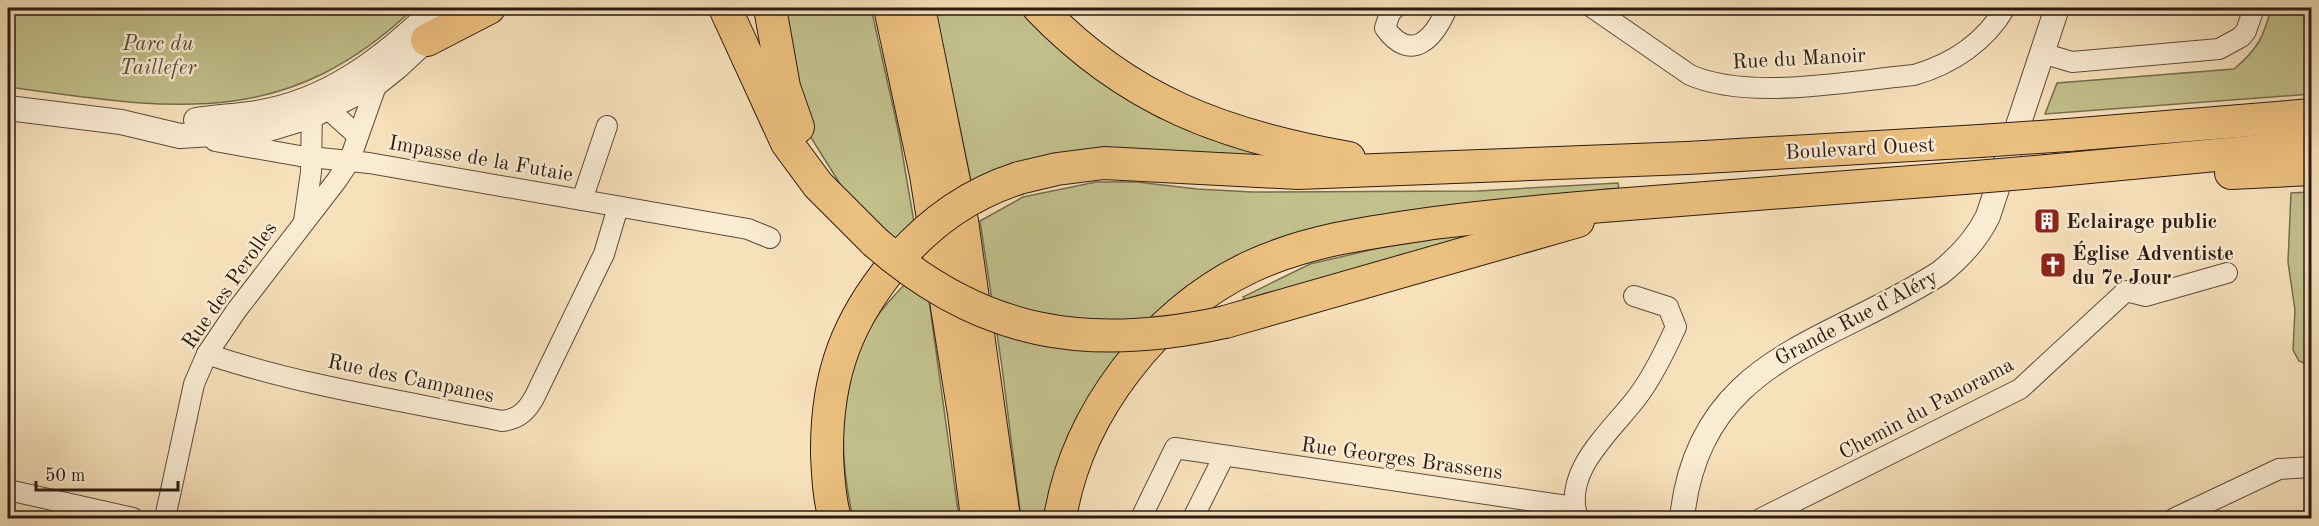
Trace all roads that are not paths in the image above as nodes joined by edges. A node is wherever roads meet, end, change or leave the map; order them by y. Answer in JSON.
{"nodes":[{"id":1,"x":436,"y":8,"type":"edge"},
{"id":2,"x":460,"y":8,"type":"edge"},
{"id":3,"x":489,"y":8,"type":"edge"},
{"id":4,"x":725,"y":8,"type":"edge"},
{"id":5,"x":770,"y":8,"type":"edge"},
{"id":6,"x":890,"y":8,"type":"edge"},
{"id":7,"x":919,"y":8,"type":"edge"},
{"id":8,"x":1039,"y":8,"type":"edge"},
{"id":9,"x":1395,"y":8,"type":"edge"},
{"id":10,"x":1447,"y":8,"type":"edge"},
{"id":11,"x":1593,"y":8,"type":"edge"},
{"id":12,"x":2005,"y":8,"type":"edge"},
{"id":13,"x":2057,"y":8,"type":"edge"},
{"id":14,"x":2254,"y":8,"type":"edge"},
{"id":15,"x":427,"y":40,"type":"junction"},
{"id":16,"x":2042,"y":53,"type":"junction"},
{"id":17,"x":376,"y":83,"type":"junction"},
{"id":18,"x":317,"y":107,"type":"junction"},
{"id":19,"x":8,"y":108,"type":"edge"},
{"id":20,"x":2312,"y":115,"type":"edge"},
{"id":21,"x":121,"y":122,"type":"junction"},
{"id":22,"x":607,"y":126,"type":"dead end"},
{"id":23,"x":357,"y":135,"type":"junction"},
{"id":24,"x":180,"y":136,"type":"junction"},
{"id":25,"x":2312,"y":146,"type":"edge"},
{"id":26,"x":311,"y":156,"type":"junction"},
{"id":27,"x":2279,"y":160,"type":"junction"},
{"id":28,"x":349,"y":162,"type":"junction"},
{"id":29,"x":1409,"y":169,"type":"junction"},
{"id":30,"x":2312,"y":170,"type":"edge"},
{"id":31,"x":582,"y":200,"type":"junction"},
{"id":32,"x":1648,"y":203,"type":"junction"},
{"id":33,"x":618,"y":207,"type":"junction"},
{"id":34,"x":304,"y":221,"type":"junction"},
{"id":35,"x":770,"y":238,"type":"dead end"},
{"id":36,"x":887,"y":250,"type":"junction"},
{"id":37,"x":2227,"y":273,"type":"dead end"},
{"id":38,"x":1634,"y":296,"type":"dead end"},
{"id":39,"x":207,"y":354,"type":"junction"},
{"id":40,"x":1224,"y":456,"type":"junction"},
{"id":41,"x":2312,"y":467,"type":"edge"},
{"id":42,"x":8,"y":490,"type":"edge"},
{"id":43,"x":1576,"y":513,"type":"edge"},
{"id":44,"x":133,"y":519,"type":"edge"},
{"id":45,"x":165,"y":519,"type":"edge"},
{"id":46,"x":835,"y":519,"type":"edge"},
{"id":47,"x":977,"y":519,"type":"edge"},
{"id":48,"x":1005,"y":519,"type":"edge"},
{"id":49,"x":1060,"y":519,"type":"edge"},
{"id":50,"x":1141,"y":519,"type":"edge"},
{"id":51,"x":1193,"y":519,"type":"edge"},
{"id":52,"x":1682,"y":519,"type":"edge"},
{"id":53,"x":1762,"y":519,"type":"edge"},
{"id":54,"x":2175,"y":519,"type":"edge"}],
"edges":[{"from":1,"to":18,"type":"street"},
{"from":2,"to":15,"type":"street"},
{"from":3,"to":15,"type":"highway"},
{"from":4,"to":36,"type":"highway"},
{"from":5,"to":36,"type":"highway"},
{"from":6,"to":47,"type":"highway"},
{"from":7,"to":48,"type":"highway"},
{"from":8,"to":29,"type":"highway"},
{"from":9,"to":10,"type":"street"},
{"from":11,"to":12,"type":"street","name":"Rue du Manoir"},
{"from":13,"to":16,"type":"street","name":"Grande Rue d'Aléry"},
{"from":14,"to":16,"type":"street"},
{"from":15,"to":17,"type":"street"},
{"from":16,"to":52,"type":"street","name":"Grande Rue d'Aléry"},
{"from":17,"to":18,"type":"street"},
{"from":17,"to":23,"type":"street","name":"Rue des Perolles"},
{"from":18,"to":21,"type":"street"},
{"from":18,"to":23,"type":"street"},
{"from":18,"to":24,"type":"street"},
{"from":18,"to":26,"type":"street","name":"Rue des Perolles"},
{"from":19,"to":21,"type":"street"},
{"from":20,"to":29,"type":"highway","name":"Boulevard Ouest","bridge":true},
{"from":21,"to":24,"type":"street"},
{"from":22,"to":31,"type":"street"},
{"from":23,"to":28,"type":"street","name":"Rue des Perolles"},
{"from":24,"to":26,"type":"street","name":"Impasse de la Futaie"},
{"from":25,"to":27,"type":"highway"},
{"from":26,"to":28,"type":"street","name":"Impasse de la Futaie"},
{"from":26,"to":34,"type":"street","name":"Rue des Perolles"},
{"from":27,"to":30,"type":"highway"},
{"from":27,"to":32,"type":"highway","bridge":true},
{"from":28,"to":31,"type":"street","name":"Impasse de la Futaie"},
{"from":28,"to":34,"type":"street","name":"Rue des Perolles"},
{"from":29,"to":36,"type":"highway","bridge":true},
{"from":31,"to":33,"type":"street","name":"Impasse de la Futaie"},
{"from":32,"to":36,"type":"highway","bridge":true},
{"from":32,"to":49,"type":"highway"},
{"from":33,"to":35,"type":"street","name":"Impasse de la Futaie"},
{"from":33,"to":39,"type":"street","name":"Rue des Campanes"},
{"from":34,"to":39,"type":"street","name":"Rue des Perolles"},
{"from":36,"to":46,"type":"highway"},
{"from":37,"to":53,"type":"street","name":"Chemin du Panorama"},
{"from":38,"to":43,"type":"street"},
{"from":39,"to":45,"type":"street","name":"Rue des Perolles"},
{"from":40,"to":43,"type":"street","name":"Rue Georges Brassens"},
{"from":40,"to":50,"type":"street","name":"Rue Georges Brassens"},
{"from":40,"to":51,"type":"street"},
{"from":41,"to":54,"type":"street"},
{"from":42,"to":44,"type":"street"}]}
